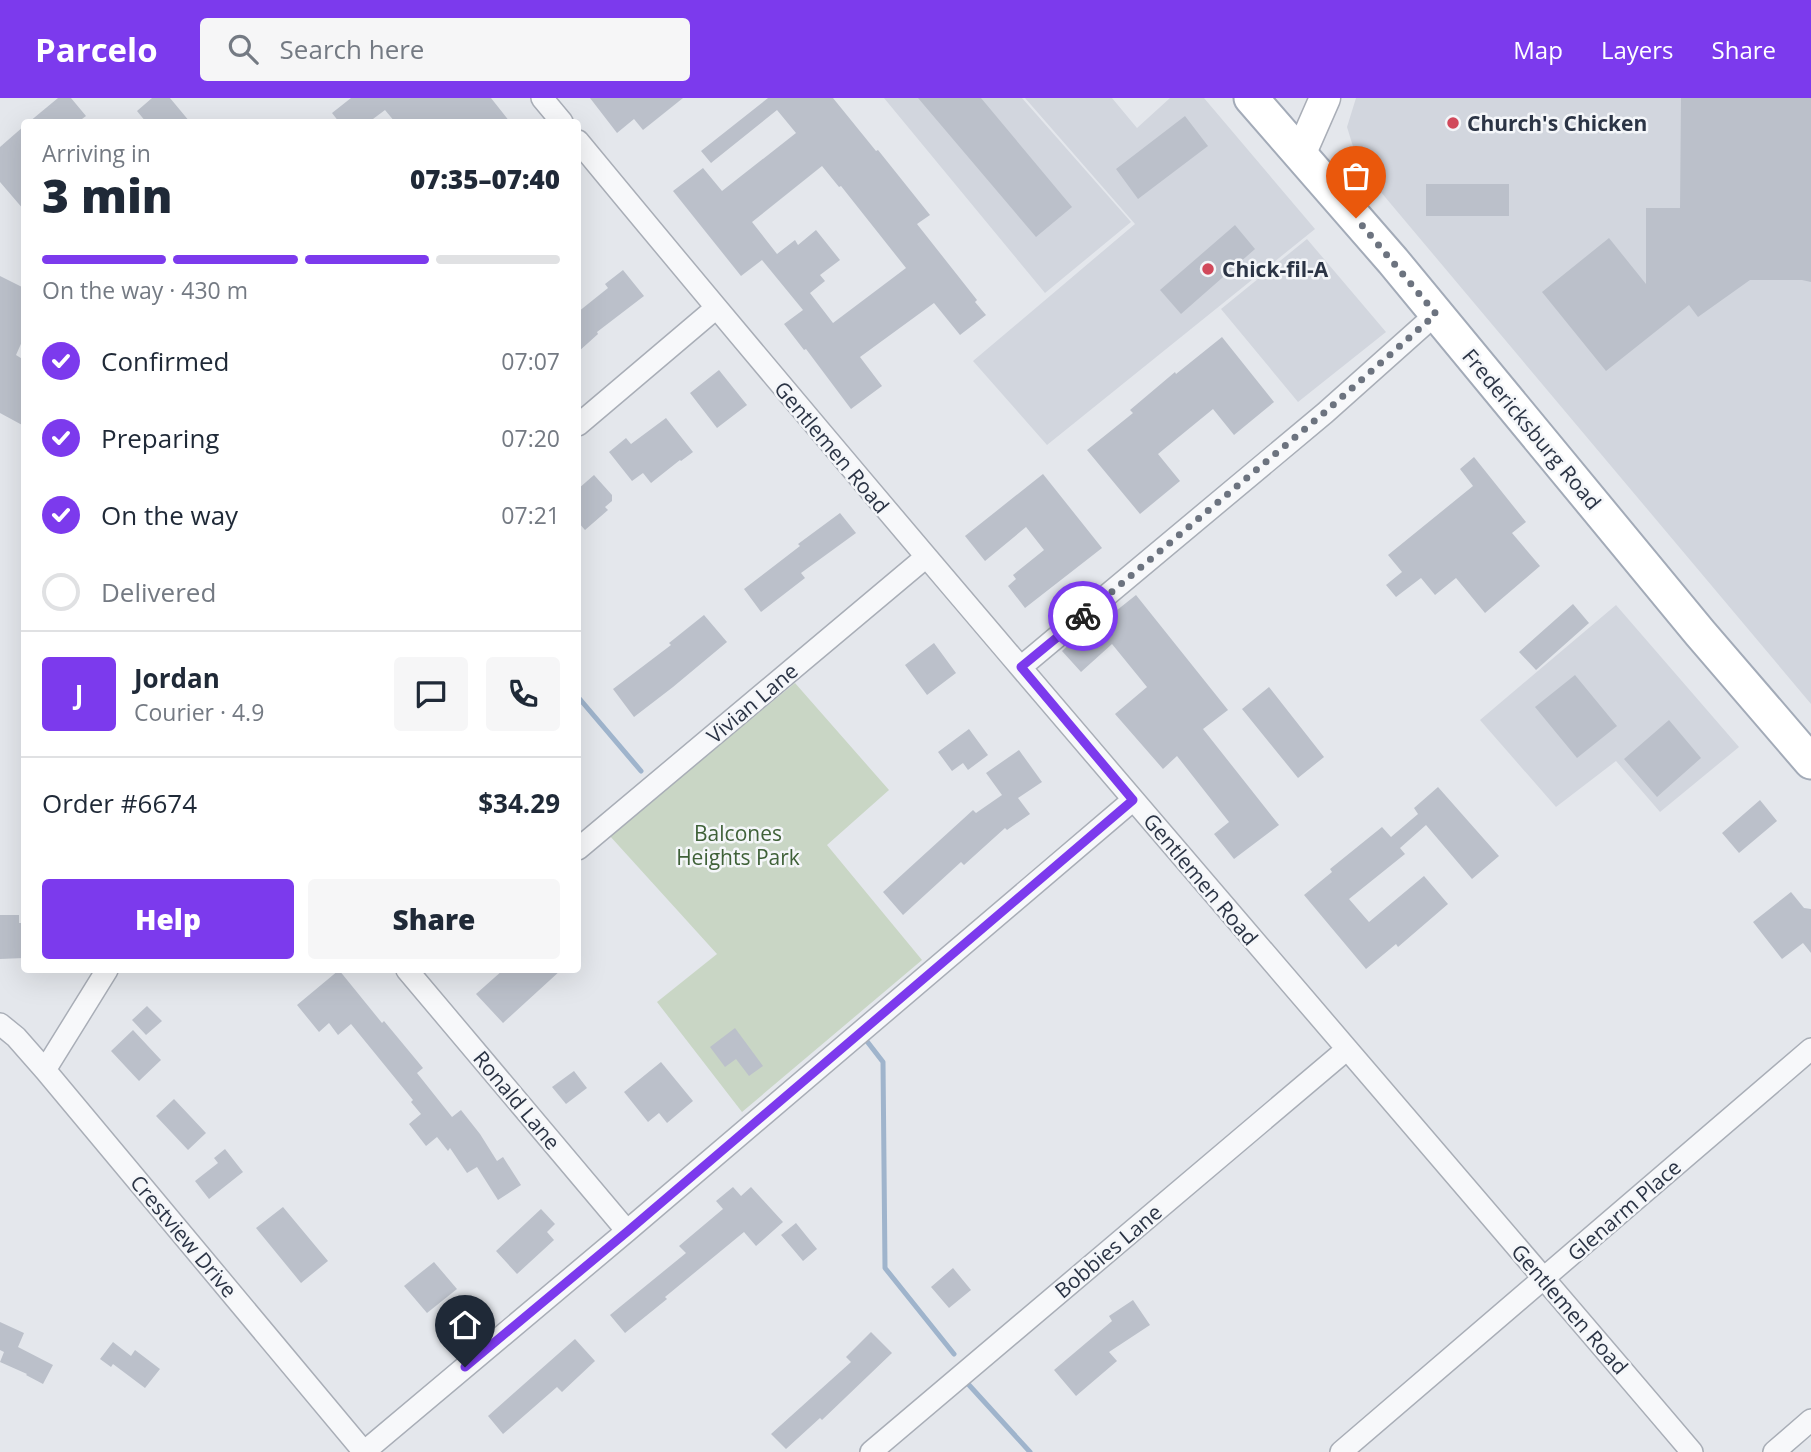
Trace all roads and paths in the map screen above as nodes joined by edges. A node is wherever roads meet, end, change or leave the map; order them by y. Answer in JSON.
{"nodes":[{"id":1,"x":542,"y":98,"type":"edge"},
{"id":2,"x":1251,"y":98,"type":"edge"},
{"id":3,"x":1325,"y":98,"type":"edge"},
{"id":4,"x":560,"y":119,"type":"edge"},
{"id":5,"x":581,"y":145,"type":"edge"},
{"id":6,"x":1300,"y":155,"type":"junction"},
{"id":7,"x":716,"y":308,"type":"junction"},
{"id":8,"x":1436,"y":314,"type":"junction"},
{"id":9,"x":581,"y":422,"type":"edge"},
{"id":10,"x":926,"y":557,"type":"junction"},
{"id":11,"x":1021,"y":667,"type":"junction"},
{"id":12,"x":1811,"y":762,"type":"edge"},
{"id":13,"x":1133,"y":800,"type":"junction"},
{"id":14,"x":581,"y":846,"type":"edge"},
{"id":15,"x":105,"y":973,"type":"edge"},
{"id":16,"x":419,"y":974,"type":"edge"},
{"id":17,"x":0,"y":1024,"type":"edge"},
{"id":18,"x":1346,"y":1049,"type":"junction"},
{"id":19,"x":1811,"y":1049,"type":"edge"},
{"id":20,"x":45,"y":1070,"type":"junction"},
{"id":21,"x":628,"y":1231,"type":"junction"},
{"id":22,"x":1545,"y":1278,"type":"junction"},
{"id":23,"x":1811,"y":1420,"type":"edge"},
{"id":24,"x":364,"y":1452,"type":"edge"},
{"id":25,"x":871,"y":1452,"type":"edge"},
{"id":26,"x":1341,"y":1452,"type":"edge"},
{"id":27,"x":1692,"y":1452,"type":"edge"},
{"id":28,"x":1774,"y":1452,"type":"edge"}],
"edges":[{"from":1,"to":4,"type":"street"},
{"from":2,"to":6,"type":"main road","name":"Fredericksburg Road"},
{"from":3,"to":6,"type":"street"},
{"from":5,"to":7,"type":"street","name":"Gentlemen Road"},
{"from":6,"to":8,"type":"main road","name":"Fredericksburg Road"},
{"from":7,"to":9,"type":"street"},
{"from":7,"to":10,"type":"street","name":"Gentlemen Road"},
{"from":8,"to":11,"type":"street"},
{"from":8,"to":12,"type":"main road","name":"Fredericksburg Road"},
{"from":10,"to":11,"type":"street","name":"Gentlemen Road"},
{"from":10,"to":14,"type":"street","name":"Vivian Lane"},
{"from":11,"to":13,"type":"street","name":"Gentlemen Road"},
{"from":13,"to":18,"type":"street","name":"Gentlemen Road"},
{"from":13,"to":21,"type":"street"},
{"from":15,"to":20,"type":"street"},
{"from":16,"to":21,"type":"street","name":"Ronald Lane"},
{"from":17,"to":20,"type":"street","name":"Crestview Drive"},
{"from":18,"to":22,"type":"street","name":"Gentlemen Road"},
{"from":18,"to":25,"type":"street","name":"Bobbies Lane"},
{"from":19,"to":22,"type":"street","name":"Glenarm Place"},
{"from":20,"to":24,"type":"street","name":"Crestview Drive"},
{"from":21,"to":24,"type":"street"},
{"from":22,"to":26,"type":"street","name":"Glenarm Place"},
{"from":22,"to":27,"type":"street","name":"Gentlemen Road"},
{"from":23,"to":28,"type":"street"}]}
